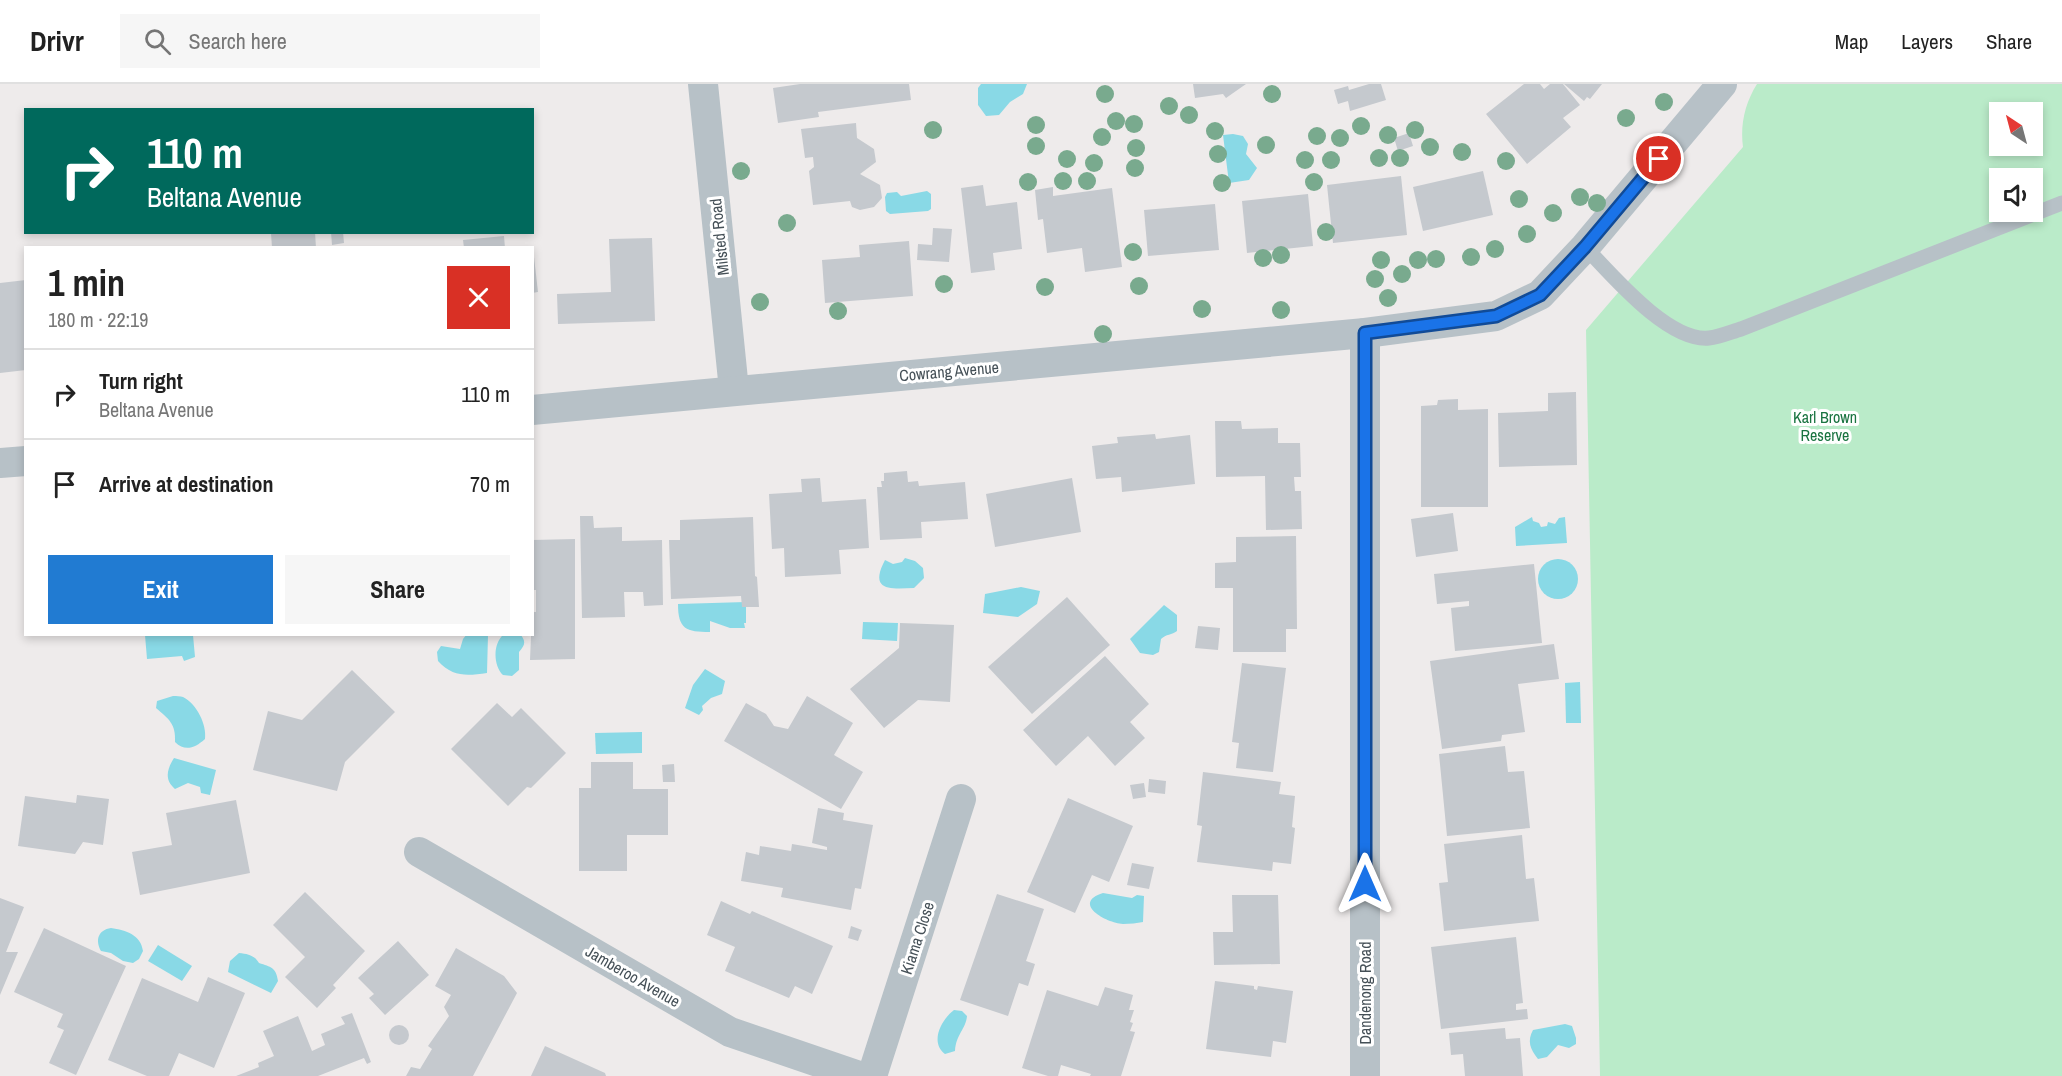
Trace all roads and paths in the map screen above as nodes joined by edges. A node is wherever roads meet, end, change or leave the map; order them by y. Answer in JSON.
{"nodes":[{"id":1,"x":703,"y":84,"type":"edge"},
{"id":2,"x":1722,"y":84,"type":"edge"},
{"id":3,"x":2062,"y":203,"type":"edge"},
{"id":4,"x":1585,"y":247,"type":"junction"},
{"id":5,"x":1365,"y":333,"type":"junction"},
{"id":6,"x":734,"y":390,"type":"junction"},
{"id":7,"x":534,"y":410,"type":"edge"},
{"id":8,"x":24,"y":461,"type":"edge"},
{"id":9,"x":0,"y":463,"type":"edge"},
{"id":10,"x":961,"y":799,"type":"dead end"},
{"id":11,"x":419,"y":852,"type":"dead end"},
{"id":12,"x":858,"y":1076,"type":"edge"},
{"id":13,"x":872,"y":1076,"type":"edge"},
{"id":14,"x":1365,"y":1076,"type":"edge"}],
"edges":[{"from":1,"to":6,"type":"street","name":"Milsted Road"},
{"from":2,"to":4,"type":"street","name":"Cowrang Avenue"},
{"from":3,"to":4,"type":"lane"},
{"from":4,"to":5,"type":"street","name":"Cowrang Avenue"},
{"from":5,"to":6,"type":"street","name":"Cowrang Avenue"},
{"from":5,"to":14,"type":"street","name":"Dandenong Road"},
{"from":6,"to":7,"type":"street","name":"Cowrang Avenue"},
{"from":8,"to":9,"type":"street"},
{"from":10,"to":13,"type":"street","name":"Kiama Close"},
{"from":11,"to":12,"type":"street","name":"Jamberoo Avenue"}]}
